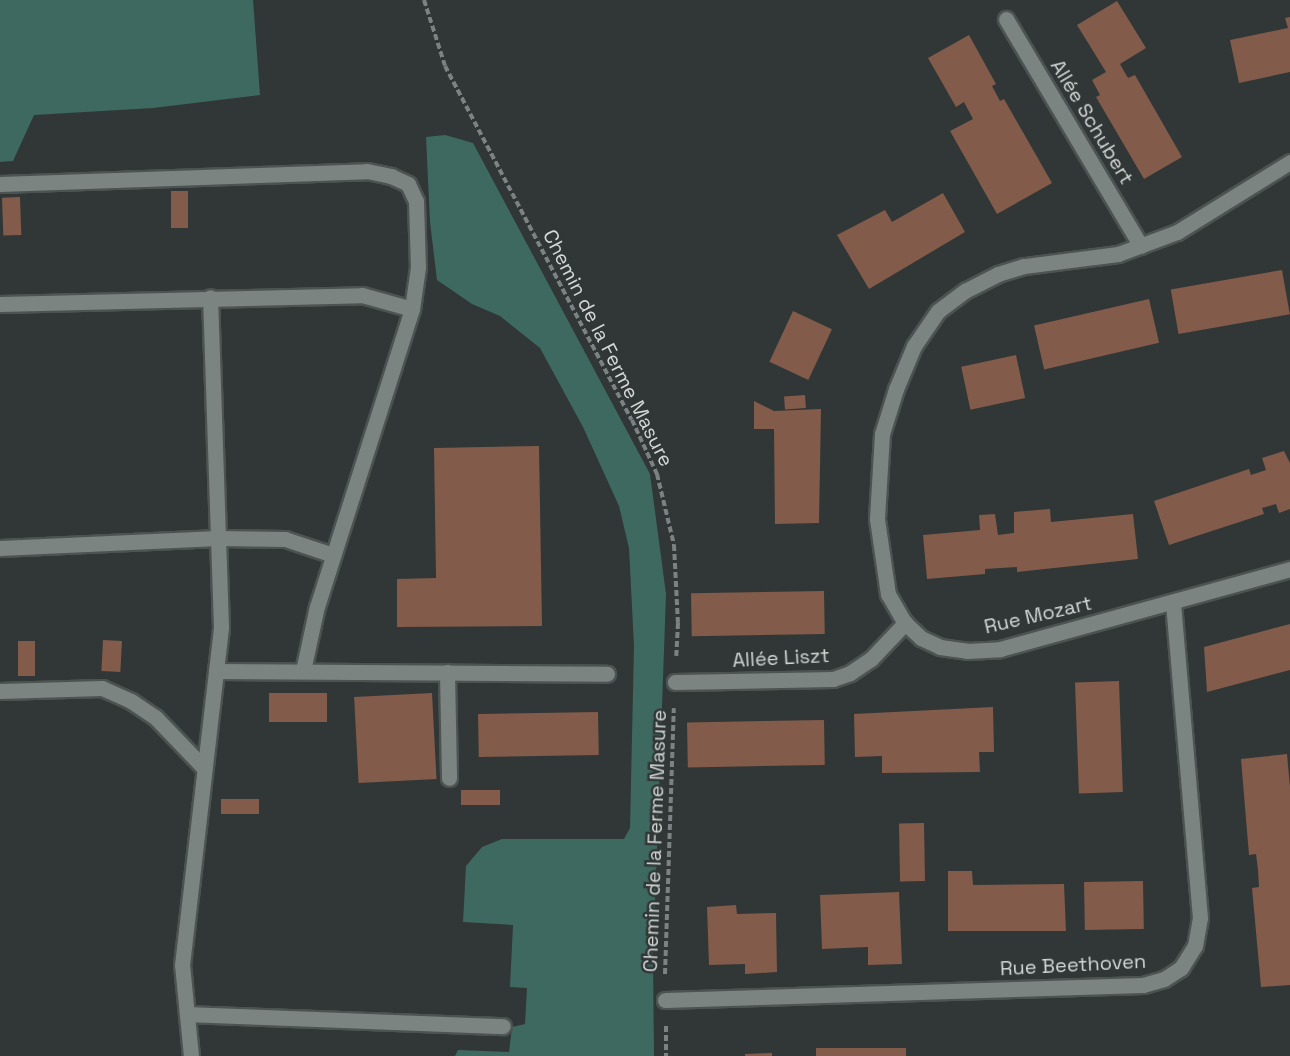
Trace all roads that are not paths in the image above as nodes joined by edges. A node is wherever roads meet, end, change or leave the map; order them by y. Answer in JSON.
{"nodes":[{"id":1,"x":1006,"y":19,"type":"dead end"},
{"id":2,"x":1290,"y":162,"type":"edge"},
{"id":3,"x":0,"y":184,"type":"edge"},
{"id":4,"x":1141,"y":246,"type":"junction"},
{"id":5,"x":210,"y":297,"type":"junction"},
{"id":6,"x":0,"y":304,"type":"edge"},
{"id":7,"x":412,"y":309,"type":"junction"},
{"id":8,"x":218,"y":538,"type":"junction"},
{"id":9,"x":0,"y":548,"type":"edge"},
{"id":10,"x":333,"y":555,"type":"junction"},
{"id":11,"x":1290,"y":569,"type":"edge"},
{"id":12,"x":1173,"y":603,"type":"junction"},
{"id":13,"x":905,"y":623,"type":"junction"},
{"id":14,"x":216,"y":671,"type":"junction"},
{"id":15,"x":303,"y":671,"type":"junction"},
{"id":16,"x":447,"y":672,"type":"junction"},
{"id":17,"x":607,"y":674,"type":"dead end"},
{"id":18,"x":675,"y":682,"type":"road end"},
{"id":19,"x":0,"y":692,"type":"edge"},
{"id":20,"x":204,"y":768,"type":"junction"},
{"id":21,"x":449,"y":778,"type":"dead end"},
{"id":22,"x":665,"y":1000,"type":"road end"},
{"id":23,"x":187,"y":1014,"type":"junction"},
{"id":24,"x":503,"y":1026,"type":"dead end"},
{"id":25,"x":191,"y":1056,"type":"edge"}],
"edges":[{"from":1,"to":4,"type":"street","name":"Allée Schubert"},
{"from":2,"to":4,"type":"street","name":"Rue Mozart"},
{"from":3,"to":7,"type":"street"},
{"from":4,"to":13,"type":"street","name":"Rue Mozart"},
{"from":5,"to":6,"type":"street"},
{"from":5,"to":7,"type":"street"},
{"from":5,"to":8,"type":"street"},
{"from":7,"to":10,"type":"street"},
{"from":8,"to":9,"type":"street"},
{"from":8,"to":10,"type":"street"},
{"from":8,"to":14,"type":"street"},
{"from":10,"to":15,"type":"street"},
{"from":11,"to":12,"type":"street","name":"Rue Mozart"},
{"from":12,"to":13,"type":"street","name":"Rue Mozart"},
{"from":12,"to":22,"type":"street","name":"Rue Beethoven"},
{"from":13,"to":18,"type":"street","name":"Allée Liszt"},
{"from":14,"to":15,"type":"street"},
{"from":14,"to":20,"type":"street"},
{"from":15,"to":16,"type":"street"},
{"from":16,"to":17,"type":"street"},
{"from":16,"to":21,"type":"street"},
{"from":19,"to":20,"type":"street"},
{"from":20,"to":23,"type":"street"},
{"from":23,"to":24,"type":"street"},
{"from":23,"to":25,"type":"street"}]}
